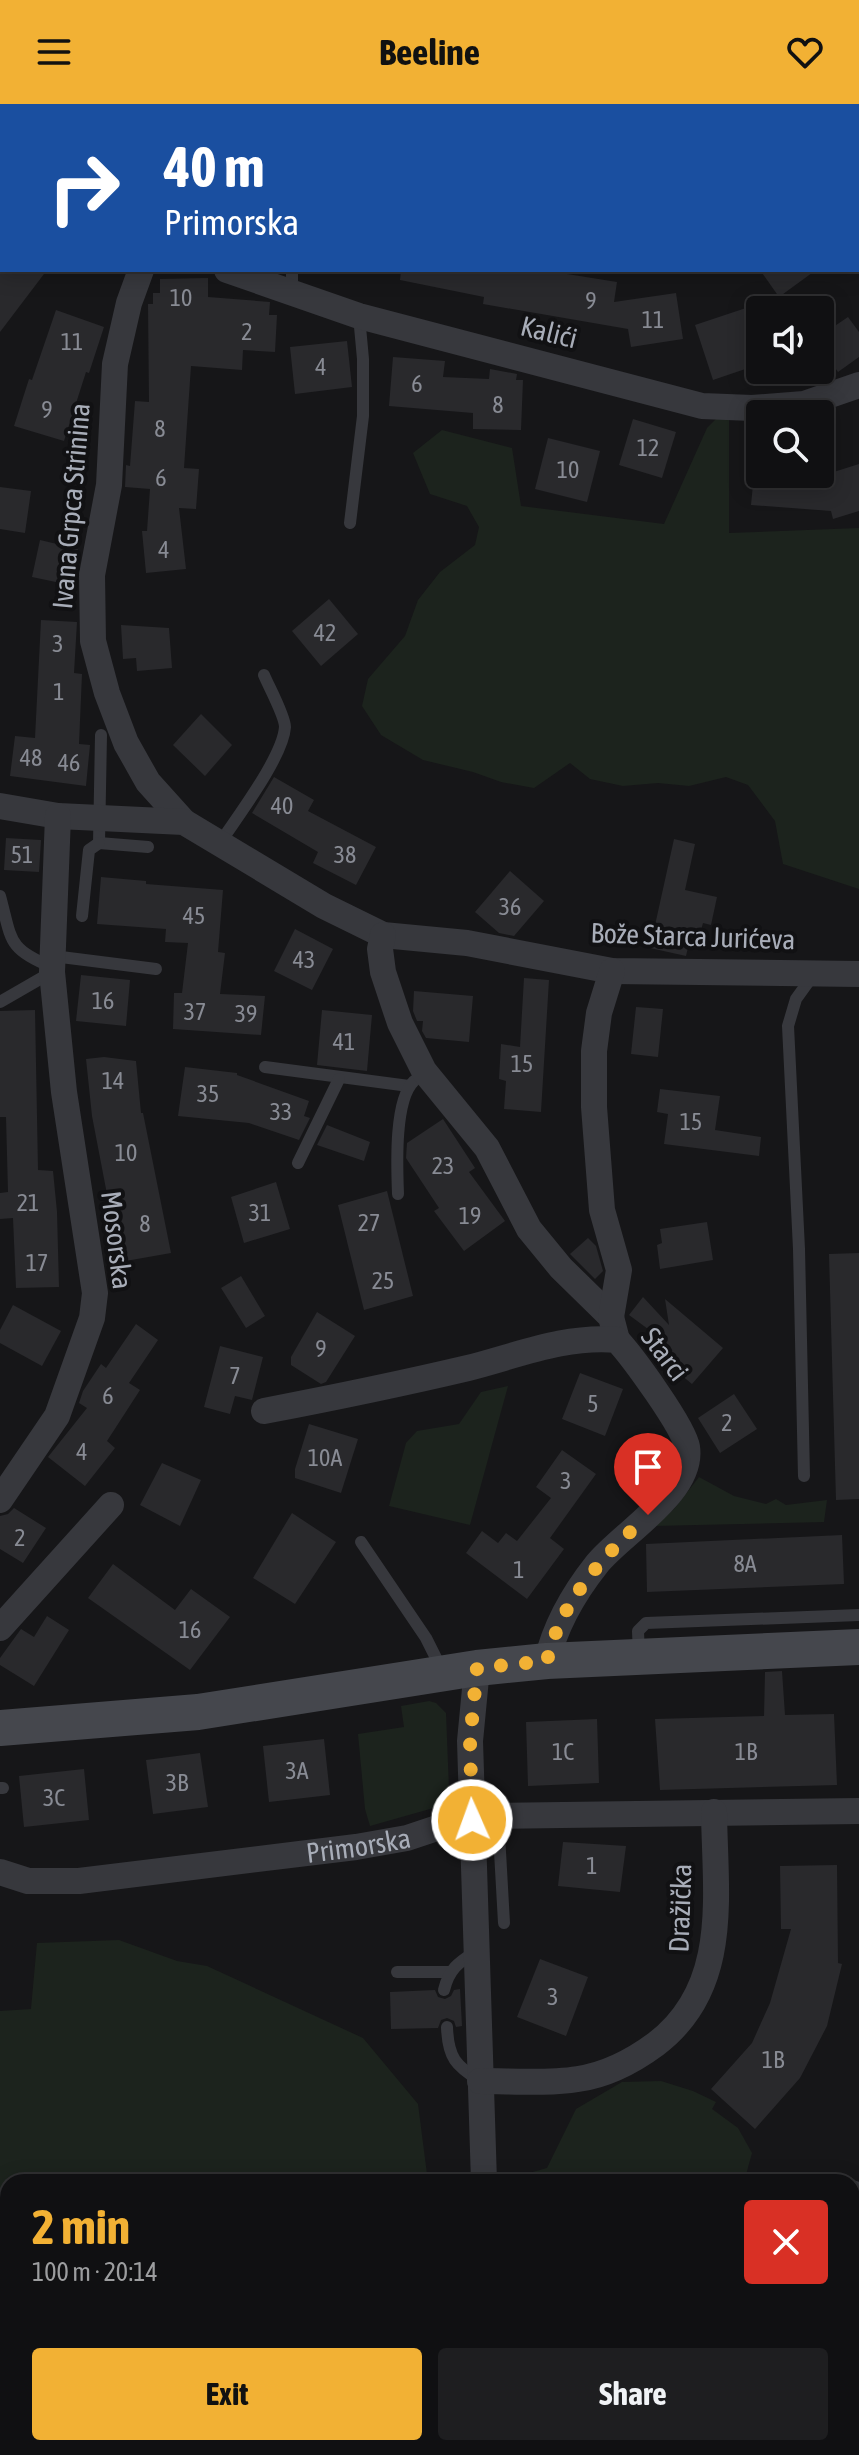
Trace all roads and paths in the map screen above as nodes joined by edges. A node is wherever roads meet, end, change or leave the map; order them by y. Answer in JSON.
{"nodes":[{"id":1,"x":140,"y":272,"type":"edge"},
{"id":2,"x":240,"y":272,"type":"edge"},
{"id":3,"x":292,"y":280,"type":"edge"},
{"id":4,"x":359,"y":316,"type":"junction"},
{"id":5,"x":859,"y":385,"type":"edge"},
{"id":6,"x":350,"y":523,"type":"dead end"},
{"id":7,"x":264,"y":675,"type":"dead end"},
{"id":8,"x":101,"y":735,"type":"dead end"},
{"id":9,"x":0,"y":806,"type":"edge"},
{"id":10,"x":58,"y":816,"type":"junction"},
{"id":11,"x":184,"y":822,"type":"junction"},
{"id":12,"x":99,"y":831,"type":"junction"},
{"id":13,"x":220,"y":843,"type":"junction"},
{"id":14,"x":148,"y":847,"type":"dead end"},
{"id":15,"x":0,"y":896,"type":"edge"},
{"id":16,"x":82,"y":916,"type":"dead end"},
{"id":17,"x":383,"y":935,"type":"junction"},
{"id":18,"x":53,"y":965,"type":"junction"},
{"id":19,"x":156,"y":969,"type":"dead end"},
{"id":20,"x":612,"y":971,"type":"junction"},
{"id":21,"x":816,"y":972,"type":"junction"},
{"id":22,"x":859,"y":974,"type":"edge"},
{"id":23,"x":0,"y":1002,"type":"edge"},
{"id":24,"x":265,"y":1067,"type":"dead end"},
{"id":25,"x":339,"y":1079,"type":"junction"},
{"id":26,"x":416,"y":1079,"type":"junction"},
{"id":27,"x":298,"y":1163,"type":"dead end"},
{"id":28,"x":398,"y":1194,"type":"dead end"},
{"id":29,"x":614,"y":1328,"type":"junction"},
{"id":30,"x":264,"y":1411,"type":"dead end"},
{"id":31,"x":804,"y":1476,"type":"dead end"},
{"id":32,"x":0,"y":1500,"type":"edge"},
{"id":33,"x":111,"y":1505,"type":"dead end"},
{"id":34,"x":361,"y":1542,"type":"dead end"},
{"id":35,"x":859,"y":1615,"type":"edge"},
{"id":36,"x":0,"y":1628,"type":"edge"},
{"id":37,"x":859,"y":1647,"type":"edge"},
{"id":38,"x":639,"y":1657,"type":"junction"},
{"id":39,"x":547,"y":1661,"type":"junction"},
{"id":40,"x":460,"y":1670,"type":"junction"},
{"id":41,"x":0,"y":1728,"type":"edge"},
{"id":42,"x":859,"y":1811,"type":"edge"},
{"id":43,"x":714,"y":1812,"type":"junction"},
{"id":44,"x":498,"y":1816,"type":"junction"},
{"id":45,"x":472,"y":1820,"type":"junction"},
{"id":46,"x":0,"y":1872,"type":"edge"},
{"id":47,"x":504,"y":1923,"type":"dead end"},
{"id":48,"x":476,"y":1951,"type":"junction"},
{"id":49,"x":397,"y":1972,"type":"dead end"},
{"id":50,"x":449,"y":1972,"type":"junction"},
{"id":51,"x":444,"y":1990,"type":"dead end"},
{"id":52,"x":447,"y":2027,"type":"dead end"},
{"id":53,"x":480,"y":2081,"type":"junction"},
{"id":54,"x":484,"y":2174,"type":"edge"}],
"edges":[{"from":1,"to":11,"type":"street","name":"Ivana Grpca Strinina"},
{"from":2,"to":3,"type":"street","name":"Kalići"},
{"from":3,"to":4,"type":"street","name":"Kalići"},
{"from":4,"to":5,"type":"street","name":"Kalići"},
{"from":4,"to":6,"type":"lane"},
{"from":7,"to":13,"type":"lane"},
{"from":8,"to":12,"type":"lane"},
{"from":9,"to":10,"type":"street","name":"Bože Starca Jurićeva"},
{"from":10,"to":12,"type":"street","name":"Bože Starca Jurićeva"},
{"from":10,"to":18,"type":"street","name":"Mosorska"},
{"from":11,"to":12,"type":"street","name":"Bože Starca Jurićeva"},
{"from":11,"to":13,"type":"street","name":"Bože Starca Jurićeva"},
{"from":12,"to":14,"type":"lane"},
{"from":12,"to":16,"type":"lane"},
{"from":13,"to":17,"type":"street","name":"Bože Starca Jurićeva"},
{"from":15,"to":18,"type":"lane"},
{"from":17,"to":20,"type":"street","name":"Bože Starca Jurićeva"},
{"from":17,"to":26,"type":"street"},
{"from":18,"to":19,"type":"lane"},
{"from":18,"to":23,"type":"lane"},
{"from":18,"to":32,"type":"street","name":"Mosorska"},
{"from":20,"to":21,"type":"street","name":"Bože Starca Jurićeva"},
{"from":20,"to":29,"type":"street","name":"Starci"},
{"from":21,"to":22,"type":"street","name":"Bože Starca Jurićeva"},
{"from":21,"to":31,"type":"lane"},
{"from":24,"to":25,"type":"lane"},
{"from":25,"to":26,"type":"lane"},
{"from":25,"to":27,"type":"lane"},
{"from":26,"to":28,"type":"lane"},
{"from":26,"to":29,"type":"street"},
{"from":29,"to":30,"type":"street","name":"Starci"},
{"from":29,"to":39,"type":"street","name":"Starci"},
{"from":33,"to":36,"type":"street"},
{"from":34,"to":40,"type":"lane"},
{"from":35,"to":38,"type":"lane"},
{"from":37,"to":38,"type":"street"},
{"from":38,"to":39,"type":"street"},
{"from":39,"to":40,"type":"street"},
{"from":40,"to":41,"type":"street"},
{"from":40,"to":45,"type":"street"},
{"from":42,"to":43,"type":"street","name":"Primorska"},
{"from":43,"to":44,"type":"street","name":"Primorska"},
{"from":43,"to":53,"type":"street","name":"Dražička"},
{"from":44,"to":45,"type":"street","name":"Primorska"},
{"from":44,"to":47,"type":"lane"},
{"from":45,"to":46,"type":"street","name":"Primorska"},
{"from":45,"to":48,"type":"street"},
{"from":48,"to":50,"type":"lane"},
{"from":48,"to":53,"type":"street"},
{"from":49,"to":50,"type":"lane"},
{"from":50,"to":51,"type":"lane"},
{"from":52,"to":53,"type":"lane"},
{"from":53,"to":54,"type":"street"}]}
